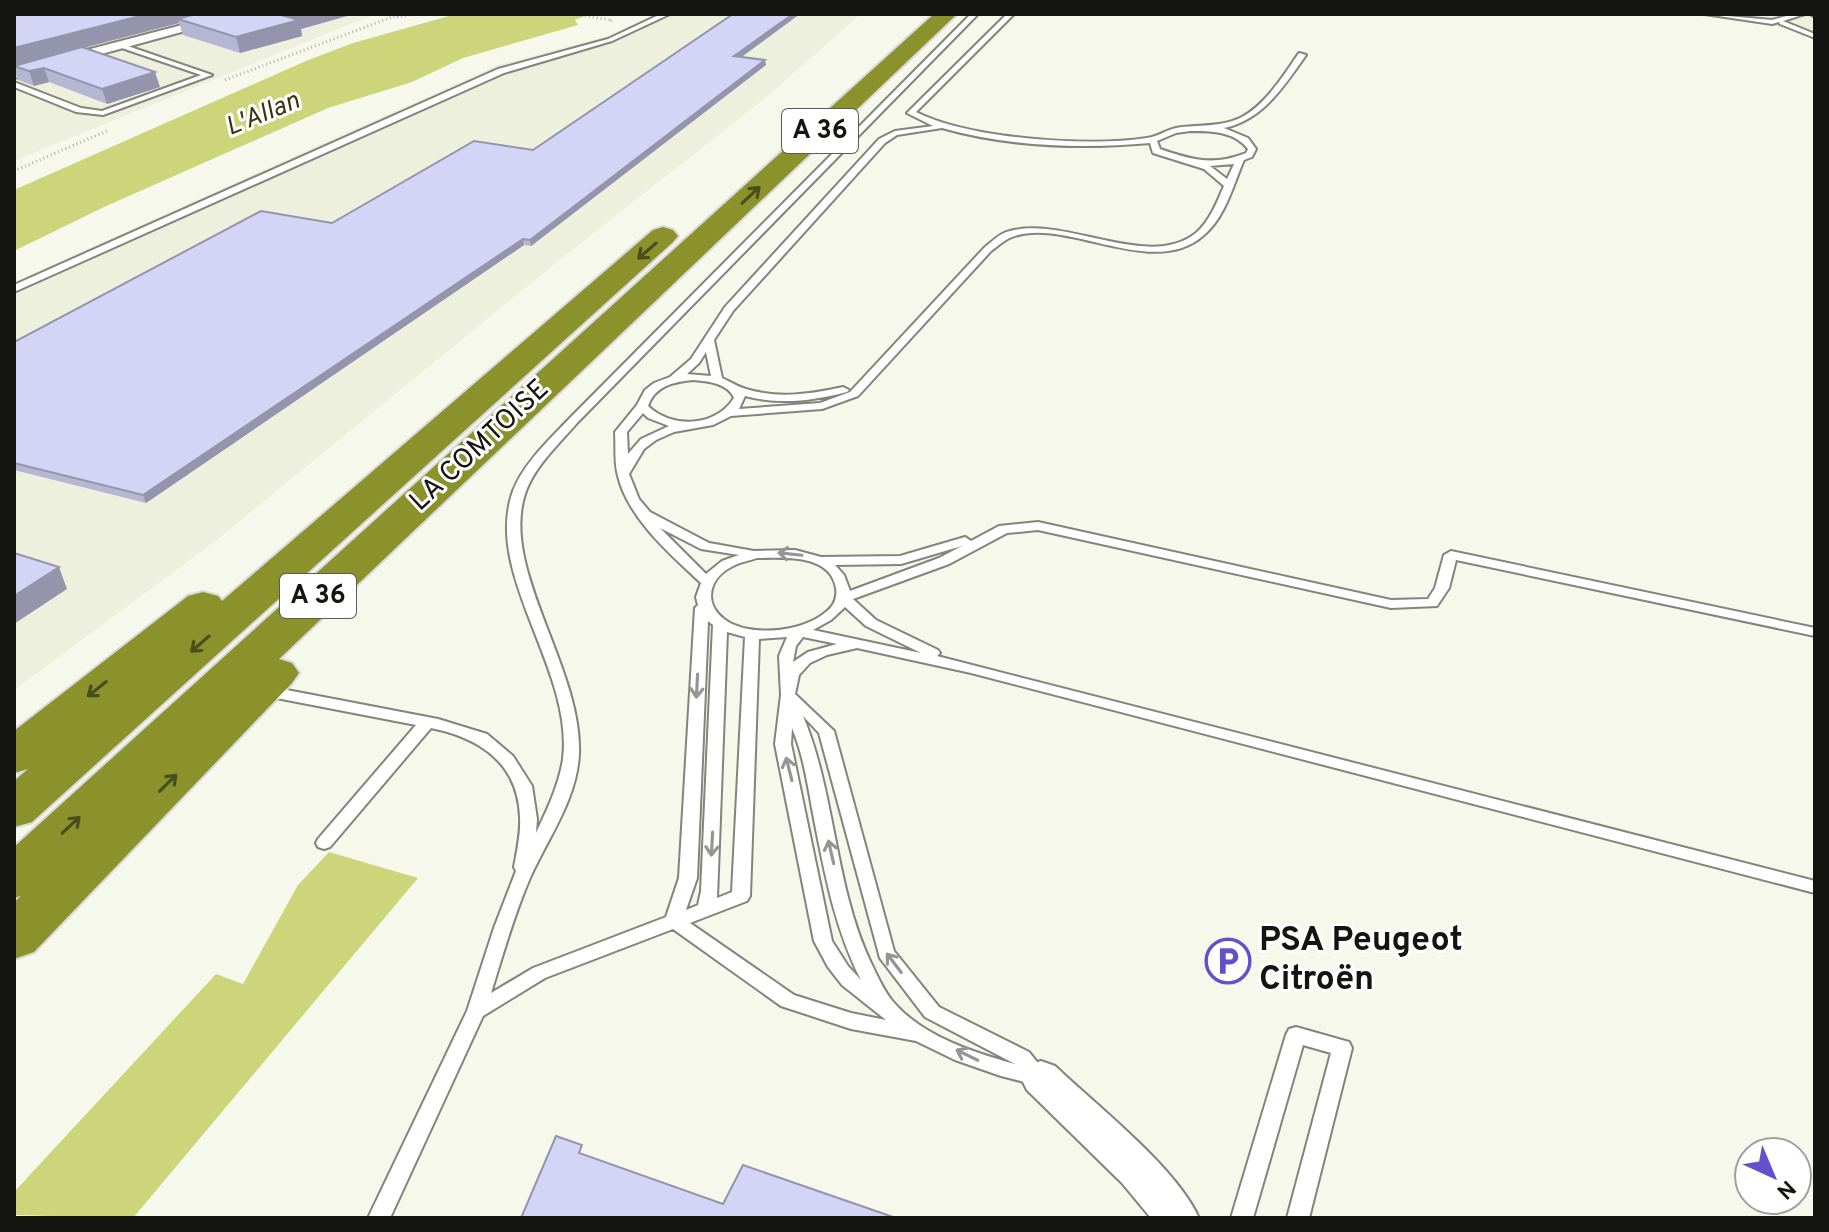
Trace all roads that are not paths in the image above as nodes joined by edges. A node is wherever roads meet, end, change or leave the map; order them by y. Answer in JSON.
{"nodes":[{"id":1,"x":240,"y":14,"type":"edge"},
{"id":2,"x":667,"y":14,"type":"edge"},
{"id":3,"x":916,"y":14,"type":"edge"},
{"id":4,"x":946,"y":14,"type":"edge"},
{"id":5,"x":975,"y":14,"type":"edge"},
{"id":6,"x":1011,"y":14,"type":"edge"},
{"id":7,"x":1802,"y":14,"type":"edge"},
{"id":8,"x":1708,"y":15,"type":"edge"},
{"id":9,"x":1779,"y":21,"type":"junction"},
{"id":10,"x":1815,"y":28,"type":"edge"},
{"id":11,"x":1815,"y":36,"type":"edge"},
{"id":12,"x":122,"y":45,"type":"junction"},
{"id":13,"x":1302,"y":55,"type":"dead end"},
{"id":14,"x":14,"y":74,"type":"edge"},
{"id":15,"x":14,"y":84,"type":"edge"},
{"id":16,"x":1255,"y":114,"type":"junction"},
{"id":17,"x":954,"y":129,"type":"junction"},
{"id":18,"x":1199,"y":129,"type":"junction"},
{"id":19,"x":1242,"y":138,"type":"junction"},
{"id":20,"x":1153,"y":140,"type":"junction"},
{"id":21,"x":1075,"y":145,"type":"junction"},
{"id":22,"x":1156,"y":151,"type":"junction"},
{"id":23,"x":1240,"y":159,"type":"junction"},
{"id":24,"x":1195,"y":163,"type":"junction"},
{"id":25,"x":744,"y":166,"type":"dead end"},
{"id":26,"x":1230,"y":186,"type":"junction"},
{"id":27,"x":686,"y":217,"type":"dead end"},
{"id":28,"x":14,"y":289,"type":"edge"},
{"id":29,"x":622,"y":314,"type":"junction"},
{"id":30,"x":709,"y":340,"type":"junction"},
{"id":31,"x":532,"y":352,"type":"junction"},
{"id":32,"x":717,"y":379,"type":"junction"},
{"id":33,"x":671,"y":381,"type":"junction"},
{"id":34,"x":868,"y":381,"type":"junction"},
{"id":35,"x":737,"y":390,"type":"junction"},
{"id":36,"x":643,"y":407,"type":"junction"},
{"id":37,"x":729,"y":413,"type":"junction"},
{"id":38,"x":686,"y":424,"type":"junction"},
{"id":39,"x":623,"y":474,"type":"junction"},
{"id":40,"x":645,"y":515,"type":"junction"},
{"id":41,"x":1004,"y":529,"type":"junction"},
{"id":42,"x":757,"y":554,"type":"junction"},
{"id":43,"x":821,"y":561,"type":"junction"},
{"id":44,"x":706,"y":581,"type":"junction"},
{"id":45,"x":843,"y":598,"type":"junction"},
{"id":46,"x":702,"y":608,"type":"junction"},
{"id":47,"x":720,"y":626,"type":"junction"},
{"id":48,"x":800,"y":632,"type":"junction"},
{"id":49,"x":1815,"y":632,"type":"edge"},
{"id":50,"x":752,"y":636,"type":"junction"},
{"id":51,"x":865,"y":646,"type":"junction"},
{"id":52,"x":971,"y":668,"type":"junction"},
{"id":53,"x":788,"y":688,"type":"junction"},
{"id":54,"x":261,"y":690,"type":"junction"},
{"id":55,"x":427,"y":722,"type":"junction"},
{"id":56,"x":14,"y":756,"type":"edge"},
{"id":57,"x":14,"y":809,"type":"edge"},
{"id":58,"x":324,"y":843,"type":"dead end"},
{"id":59,"x":14,"y":878,"type":"edge"},
{"id":60,"x":521,"y":879,"type":"junction"},
{"id":61,"x":1815,"y":887,"type":"edge"},
{"id":62,"x":706,"y":909,"type":"junction"},
{"id":63,"x":674,"y":921,"type":"junction"},
{"id":64,"x":14,"y":937,"type":"edge"},
{"id":65,"x":476,"y":1011,"type":"junction"},
{"id":66,"x":889,"y":1011,"type":"junction"},
{"id":67,"x":927,"y":1036,"type":"junction"},
{"id":68,"x":1041,"y":1078,"type":"junction"},
{"id":69,"x":379,"y":1218,"type":"edge"},
{"id":70,"x":1178,"y":1218,"type":"edge"},
{"id":71,"x":1242,"y":1218,"type":"edge"},
{"id":72,"x":1298,"y":1218,"type":"edge"}],
"edges":[{"from":1,"to":12,"type":"street"},
{"from":2,"to":28,"type":"lane"},
{"from":3,"to":25,"type":"highway","number":"A 36"},
{"from":29,"to":4,"type":"highway","name":"LA COMTOISE","number":"A 36","one_way":true},
{"from":5,"to":60,"type":"lane"},
{"from":6,"to":17,"type":"lane"},
{"from":7,"to":9,"type":"lane"},
{"from":8,"to":9,"type":"lane"},
{"from":9,"to":10,"type":"lane"},
{"from":9,"to":11,"type":"lane"},
{"from":12,"to":14,"type":"street"},
{"from":12,"to":15,"type":"lane"},
{"from":13,"to":16,"type":"lane"},
{"from":16,"to":18,"type":"lane"},
{"from":16,"to":19,"type":"lane"},
{"from":17,"to":21,"type":"lane"},
{"from":17,"to":30,"type":"lane"},
{"from":18,"to":19,"type":"lane"},
{"from":18,"to":20,"type":"lane"},
{"from":19,"to":23,"type":"lane"},
{"from":20,"to":21,"type":"lane"},
{"from":20,"to":22,"type":"lane"},
{"from":21,"to":22,"type":"lane"},
{"from":22,"to":24,"type":"lane"},
{"from":23,"to":24,"type":"lane"},
{"from":23,"to":26,"type":"lane"},
{"from":24,"to":26,"type":"lane"},
{"from":26,"to":34,"type":"lane"},
{"from":27,"to":31,"type":"highway","name":"LA COMTOISE","number":"A 36","one_way":true},
{"from":29,"to":54,"type":"highway"},
{"from":59,"to":29,"type":"highway","name":"LA COMTOISE","number":"A 36","one_way":true},
{"from":30,"to":32,"type":"lane"},
{"from":30,"to":33,"type":"lane"},
{"from":31,"to":56,"type":"highway","one_way":true},
{"from":31,"to":57,"type":"highway","name":"LA COMTOISE","number":"A 36","one_way":true},
{"from":32,"to":33,"type":"lane"},
{"from":32,"to":35,"type":"lane"},
{"from":33,"to":36,"type":"lane"},
{"from":34,"to":35,"type":"lane"},
{"from":34,"to":37,"type":"lane"},
{"from":35,"to":37,"type":"lane"},
{"from":36,"to":38,"type":"lane"},
{"from":36,"to":39,"type":"lane"},
{"from":37,"to":38,"type":"lane"},
{"from":38,"to":39,"type":"lane"},
{"from":39,"to":40,"type":"lane"},
{"from":40,"to":42,"type":"lane"},
{"from":40,"to":44,"type":"lane"},
{"from":41,"to":43,"type":"lane"},
{"from":41,"to":45,"type":"lane"},
{"from":41,"to":49,"type":"lane"},
{"from":43,"to":42,"type":"lane","one_way":true},
{"from":42,"to":44,"type":"lane"},
{"from":43,"to":45,"type":"lane"},
{"from":44,"to":46,"type":"lane"},
{"from":45,"to":48,"type":"lane"},
{"from":45,"to":52,"type":"lane"},
{"from":46,"to":47,"type":"lane"},
{"from":46,"to":63,"type":"lane","one_way":true},
{"from":47,"to":50,"type":"lane"},
{"from":47,"to":62,"type":"lane","one_way":true},
{"from":48,"to":50,"type":"lane"},
{"from":48,"to":51,"type":"lane"},
{"from":48,"to":53,"type":"lane"},
{"from":50,"to":62,"type":"lane"},
{"from":51,"to":52,"type":"lane"},
{"from":51,"to":53,"type":"lane"},
{"from":52,"to":61,"type":"lane"},
{"from":66,"to":53,"type":"lane","one_way":true},
{"from":66,"to":53,"type":"lane","one_way":true},
{"from":68,"to":53,"type":"lane","one_way":true},
{"from":54,"to":55,"type":"lane"},
{"from":64,"to":54,"type":"highway","one_way":true},
{"from":55,"to":58,"type":"lane"},
{"from":55,"to":60,"type":"lane"},
{"from":60,"to":65,"type":"lane"},
{"from":62,"to":63,"type":"lane"},
{"from":63,"to":65,"type":"lane"},
{"from":63,"to":67,"type":"lane"},
{"from":65,"to":69,"type":"lane"},
{"from":66,"to":67,"type":"lane"},
{"from":68,"to":67,"type":"lane","one_way":true},
{"from":68,"to":70,"type":"street"},
{"from":71,"to":72,"type":"lane"}]}
